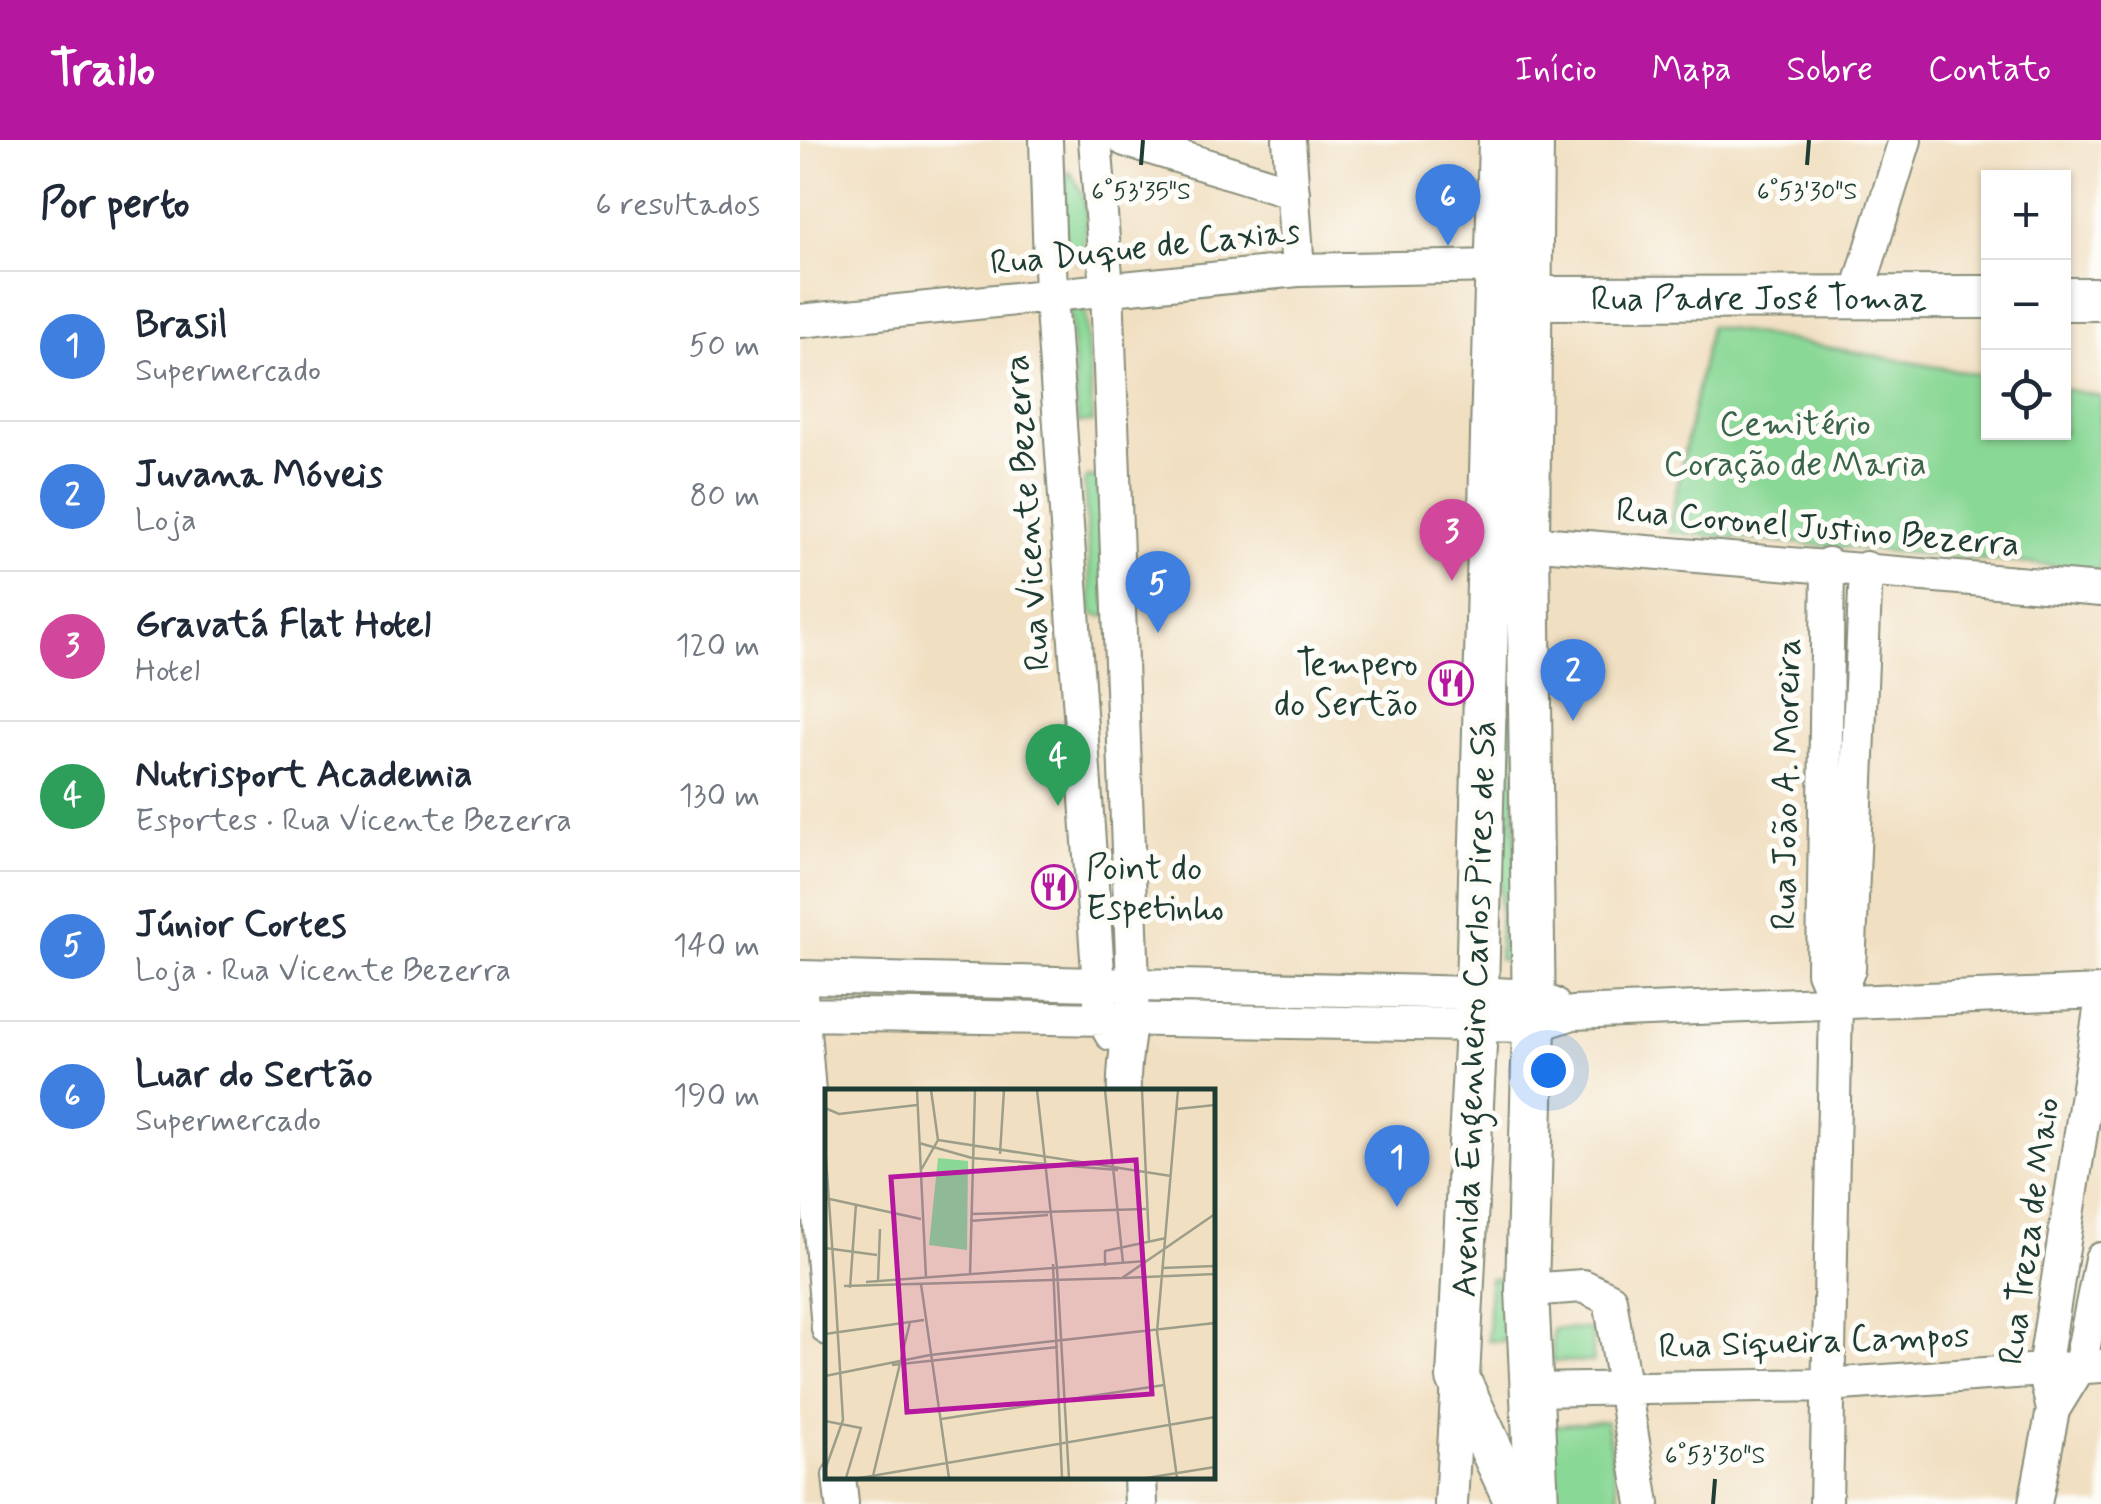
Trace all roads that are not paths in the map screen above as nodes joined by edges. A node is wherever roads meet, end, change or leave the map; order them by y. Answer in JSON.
{"nodes":[{"id":1,"x":1046,"y":140,"type":"edge"},
{"id":2,"x":1095,"y":140,"type":"edge"},
{"id":3,"x":1125,"y":140,"type":"edge"},
{"id":4,"x":1289,"y":140,"type":"edge"},
{"id":5,"x":1500,"y":140,"type":"edge"},
{"id":6,"x":1532,"y":140,"type":"edge"},
{"id":7,"x":1904,"y":140,"type":"edge"},
{"id":8,"x":1292,"y":192,"type":"junction"},
{"id":9,"x":1498,"y":266,"type":"junction"},
{"id":10,"x":1298,"y":270,"type":"junction"},
{"id":11,"x":1106,"y":288,"type":"junction"},
{"id":12,"x":1051,"y":294,"type":"junction"},
{"id":13,"x":1857,"y":295,"type":"junction"},
{"id":14,"x":1981,"y":297,"type":"edge"},
{"id":15,"x":1531,"y":298,"type":"junction"},
{"id":16,"x":2071,"y":298,"type":"edge"},
{"id":17,"x":2101,"y":299,"type":"edge"},
{"id":18,"x":800,"y":321,"type":"edge"},
{"id":19,"x":1528,"y":542,"type":"junction"},
{"id":20,"x":1828,"y":564,"type":"junction"},
{"id":21,"x":1866,"y":568,"type":"junction"},
{"id":22,"x":2101,"y":590,"type":"edge"},
{"id":23,"x":800,"y":976,"type":"edge"},
{"id":24,"x":1133,"y":983,"type":"junction"},
{"id":25,"x":2101,"y":992,"type":"edge"},
{"id":26,"x":1100,"y":999,"type":"junction"},
{"id":27,"x":1836,"y":1002,"type":"junction"},
{"id":28,"x":2101,"y":1004,"type":"edge"},
{"id":29,"x":1475,"y":1010,"type":"junction"},
{"id":30,"x":1547,"y":1012,"type":"junction"},
{"id":31,"x":801,"y":1014,"type":"edge"},
{"id":32,"x":1134,"y":1017,"type":"junction"},
{"id":33,"x":1122,"y":1055,"type":"junction"},
{"id":34,"x":1124,"y":1089,"type":"edge"},
{"id":35,"x":2101,"y":1259,"type":"edge"},
{"id":36,"x":1527,"y":1290,"type":"junction"},
{"id":37,"x":825,"y":1294,"type":"edge"},
{"id":38,"x":2091,"y":1366,"type":"edge"},
{"id":39,"x":2044,"y":1369,"type":"junction"},
{"id":40,"x":1458,"y":1378,"type":"junction"},
{"id":41,"x":1827,"y":1385,"type":"junction"},
{"id":42,"x":1625,"y":1386,"type":"junction"},
{"id":43,"x":1530,"y":1390,"type":"junction"},
{"id":44,"x":2054,"y":1410,"type":"junction"},
{"id":45,"x":840,"y":1479,"type":"edge"},
{"id":46,"x":1140,"y":1479,"type":"edge"},
{"id":47,"x":842,"y":1504,"type":"edge"},
{"id":48,"x":1141,"y":1504,"type":"edge"},
{"id":49,"x":1451,"y":1504,"type":"edge"},
{"id":50,"x":1518,"y":1504,"type":"edge"},
{"id":51,"x":1537,"y":1504,"type":"edge"},
{"id":52,"x":1643,"y":1504,"type":"edge"},
{"id":53,"x":1826,"y":1504,"type":"edge"},
{"id":54,"x":2035,"y":1504,"type":"edge"}],
"edges":[{"from":1,"to":12,"type":"street","name":"Rua Vicente Bezerra"},
{"from":2,"to":11,"type":"street","name":"Rua Vicente Bezerra"},
{"from":3,"to":8,"type":"street"},
{"from":4,"to":8,"type":"street"},
{"from":5,"to":9,"type":"main road","name":"Avenida Engenheiro Carlos Pires de Sá"},
{"from":6,"to":15,"type":"main road","name":"Avenida Engenheiro Carlos Pires de Sá"},
{"from":7,"to":13,"type":"street"},
{"from":8,"to":10,"type":"street"},
{"from":9,"to":10,"type":"street","name":"Rua Duque de Caxias"},
{"from":9,"to":29,"type":"main road","name":"Avenida Engenheiro Carlos Pires de Sá"},
{"from":10,"to":11,"type":"street","name":"Rua Duque de Caxias"},
{"from":11,"to":12,"type":"street","name":"Rua Duque de Caxias"},
{"from":11,"to":24,"type":"street","name":"Rua Vicente Bezerra"},
{"from":12,"to":18,"type":"street","name":"Rua Duque de Caxias"},
{"from":12,"to":26,"type":"street","name":"Rua Vicente Bezerra"},
{"from":13,"to":14,"type":"main road","name":"Rua Padre José Tomaz"},
{"from":13,"to":15,"type":"main road","name":"Rua Padre José Tomaz"},
{"from":15,"to":19,"type":"main road","name":"Avenida Engenheiro Carlos Pires de Sá"},
{"from":16,"to":17,"type":"main road"},
{"from":19,"to":20,"type":"street","name":"Rua Coronel Justino Bezerra"},
{"from":19,"to":30,"type":"main road","name":"Avenida Engenheiro Carlos Pires de Sá"},
{"from":20,"to":21,"type":"street","name":"Rua Coronel Justino Bezerra"},
{"from":20,"to":27,"type":"street","name":"Rua João A. Moreira"},
{"from":21,"to":22,"type":"street","name":"Rua Coronel Justino Bezerra"},
{"from":21,"to":27,"type":"street","name":"Rua João A. Moreira"},
{"from":23,"to":26,"type":"street"},
{"from":23,"to":31,"type":"street"},
{"from":24,"to":26,"type":"street"},
{"from":24,"to":29,"type":"street"},
{"from":24,"to":32,"type":"street","name":"Rua Vicente Bezerra"},
{"from":25,"to":27,"type":"street"},
{"from":26,"to":31,"type":"street"},
{"from":26,"to":32,"type":"street"},
{"from":26,"to":33,"type":"street","name":"Rua Vicente Bezerra"},
{"from":27,"to":30,"type":"street"},
{"from":27,"to":41,"type":"street","name":"Rua João A. Moreira"},
{"from":28,"to":39,"type":"street","name":"Rua Treza de Maio"},
{"from":29,"to":30,"type":"street"},
{"from":29,"to":32,"type":"street"},
{"from":29,"to":40,"type":"main road","name":"Avenida Engenheiro Carlos Pires de Sá"},
{"from":30,"to":36,"type":"main road","name":"Avenida Engenheiro Carlos Pires de Sá"},
{"from":31,"to":37,"type":"street"},
{"from":32,"to":33,"type":"street","name":"Rua Vicente Bezerra"},
{"from":33,"to":34,"type":"street","name":"Rua Vicente Bezerra"},
{"from":35,"to":38,"type":"street","name":"Rua Treza de Maio"},
{"from":36,"to":42,"type":"street"},
{"from":36,"to":43,"type":"main road","name":"Avenida Engenheiro Carlos Pires de Sá"},
{"from":38,"to":39,"type":"street","name":"Rua Siqueira Campos"},
{"from":38,"to":44,"type":"street","name":"Rua Treza de Maio"},
{"from":39,"to":41,"type":"street","name":"Rua Siqueira Campos"},
{"from":39,"to":44,"type":"street","name":"Rua Treza de Maio"},
{"from":40,"to":49,"type":"street"},
{"from":40,"to":50,"type":"main road","name":"Avenida Engenheiro Carlos Pires de Sá"},
{"from":41,"to":42,"type":"street","name":"Rua Siqueira Campos"},
{"from":41,"to":53,"type":"street","name":"Rua João A. Moreira"},
{"from":42,"to":43,"type":"street","name":"Rua Siqueira Campos"},
{"from":42,"to":52,"type":"street"},
{"from":43,"to":51,"type":"main road","name":"Avenida Engenheiro Carlos Pires de Sá"},
{"from":44,"to":54,"type":"street","name":"Rua Treza de Maio"},
{"from":45,"to":47,"type":"street"},
{"from":46,"to":48,"type":"street"}]}
